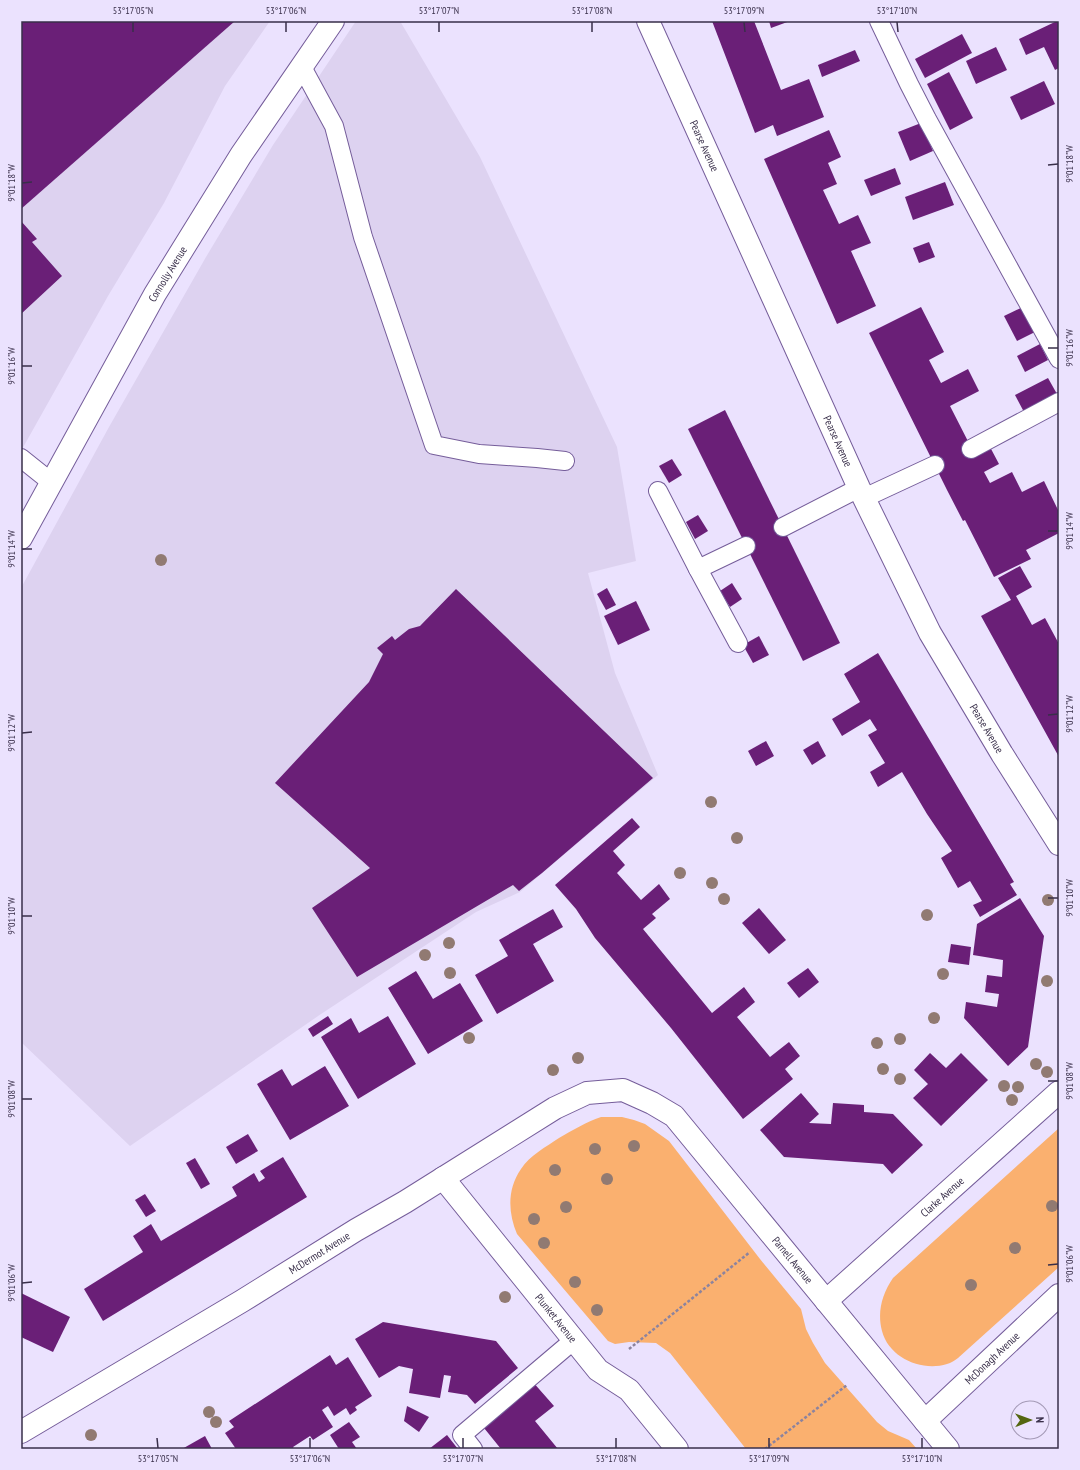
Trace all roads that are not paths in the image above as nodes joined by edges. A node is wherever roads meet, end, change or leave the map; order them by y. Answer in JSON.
{"nodes":[{"id":1,"x":333,"y":21,"type":"edge"},
{"id":2,"x":648,"y":21,"type":"edge"},
{"id":3,"x":880,"y":21,"type":"edge"},
{"id":4,"x":302,"y":67,"type":"junction"},
{"id":5,"x":1059,"y":359,"type":"edge"},
{"id":6,"x":1059,"y":402,"type":"edge"},
{"id":7,"x":971,"y":449,"type":"dead end"},
{"id":8,"x":21,"y":458,"type":"edge"},
{"id":9,"x":565,"y":461,"type":"dead end"},
{"id":10,"x":935,"y":466,"type":"dead end"},
{"id":11,"x":51,"y":482,"type":"junction"},
{"id":12,"x":658,"y":491,"type":"dead end"},
{"id":13,"x":861,"y":493,"type":"junction"},
{"id":14,"x":783,"y":527,"type":"dead end"},
{"id":15,"x":21,"y":538,"type":"edge"},
{"id":16,"x":746,"y":546,"type":"dead end"},
{"id":17,"x":698,"y":569,"type":"junction"},
{"id":18,"x":738,"y":643,"type":"dead end"},
{"id":19,"x":1059,"y":844,"type":"edge"},
{"id":20,"x":623,"y":1090,"type":"joint"},
{"id":21,"x":1059,"y":1092,"type":"edge"},
{"id":22,"x":443,"y":1178,"type":"junction"},
{"id":23,"x":1059,"y":1295,"type":"edge"},
{"id":24,"x":826,"y":1301,"type":"junction"},
{"id":25,"x":574,"y":1340,"type":"junction"},
{"id":26,"x":924,"y":1421,"type":"junction"},
{"id":27,"x":21,"y":1432,"type":"edge"},
{"id":28,"x":473,"y":1449,"type":"edge"},
{"id":29,"x":677,"y":1449,"type":"edge"},
{"id":30,"x":948,"y":1449,"type":"edge"}],
"edges":[{"from":1,"to":4,"type":"street","name":"Connolly Avenue"},
{"from":2,"to":13,"type":"street","name":"Pearse Avenue"},
{"from":3,"to":5,"type":"lane"},
{"from":4,"to":9,"type":"lane"},
{"from":4,"to":11,"type":"street","name":"Connolly Avenue"},
{"from":6,"to":7,"type":"lane"},
{"from":8,"to":11,"type":"lane"},
{"from":10,"to":13,"type":"lane"},
{"from":11,"to":15,"type":"street","name":"Connolly Avenue"},
{"from":12,"to":17,"type":"lane"},
{"from":13,"to":14,"type":"lane"},
{"from":13,"to":19,"type":"street","name":"Pearse Avenue"},
{"from":16,"to":17,"type":"lane"},
{"from":17,"to":18,"type":"lane"},
{"from":20,"to":22,"type":"street","name":"McDermot Avenue"},
{"from":20,"to":24,"type":"street","name":"Parnell Avenue"},
{"from":21,"to":24,"type":"street","name":"Clarke Avenue"},
{"from":22,"to":25,"type":"street","name":"Plunket Avenue"},
{"from":22,"to":27,"type":"street","name":"McDermot Avenue"},
{"from":23,"to":26,"type":"street","name":"McDonagh Avenue"},
{"from":24,"to":26,"type":"street","name":"Parnell Avenue"},
{"from":25,"to":28,"type":"lane"},
{"from":25,"to":29,"type":"street","name":"Plunket Avenue"},
{"from":26,"to":30,"type":"street","name":"Parnell Avenue"}]}
